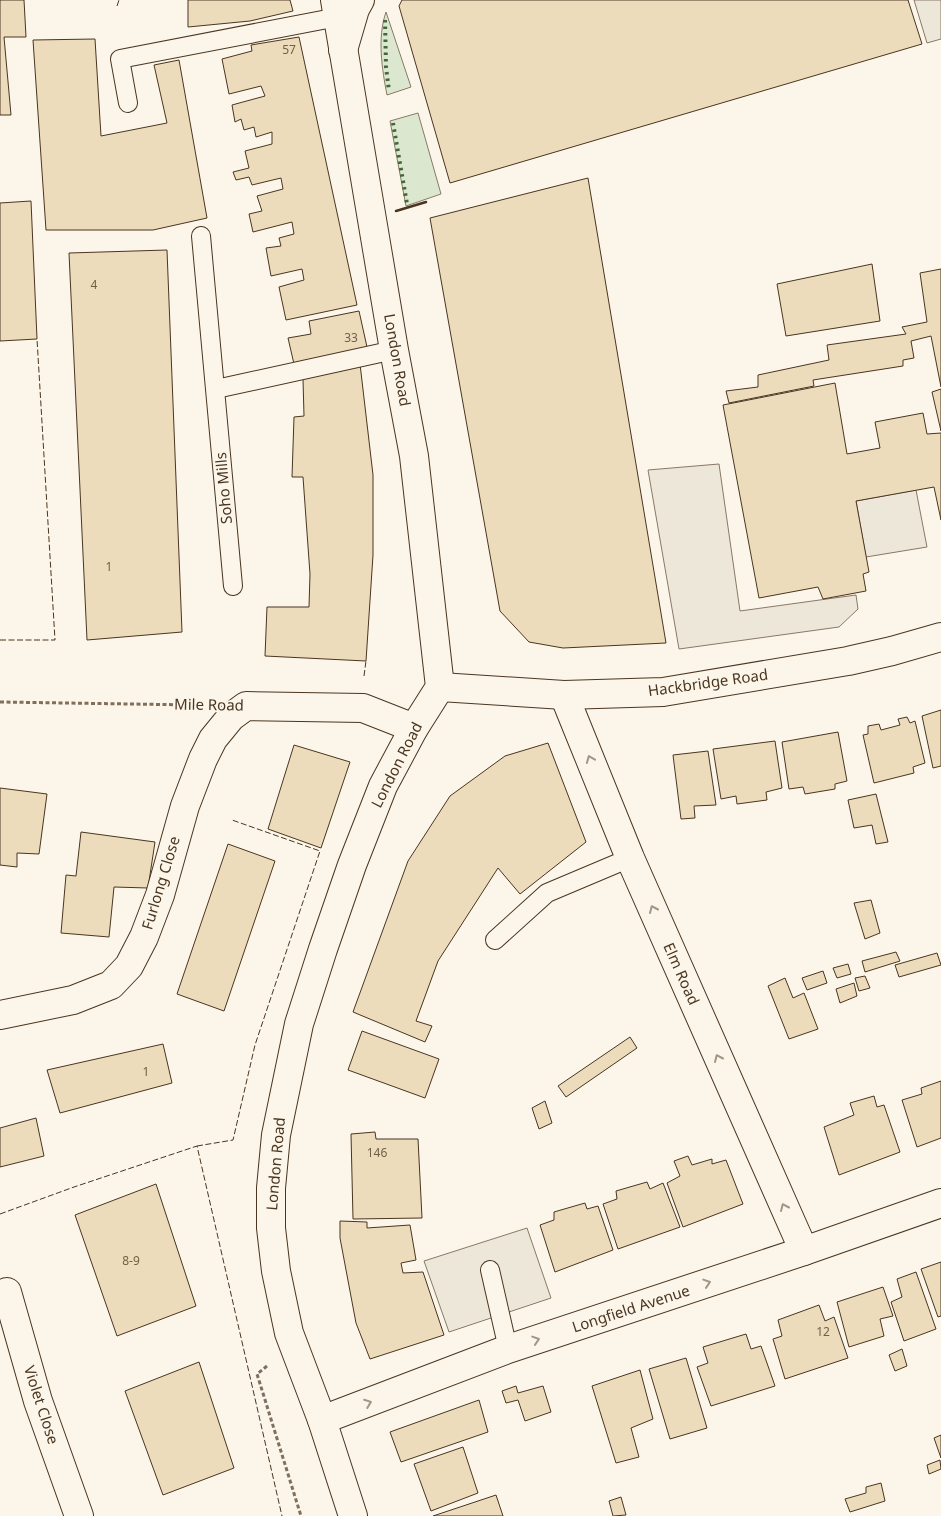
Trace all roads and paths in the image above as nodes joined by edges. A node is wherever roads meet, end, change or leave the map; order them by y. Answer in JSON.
{"nodes":[{"id":1,"x":360,"y":0,"type":"edge"},
{"id":2,"x":336,"y":8,"type":"edge"},
{"id":3,"x":343,"y":50,"type":"junction"},
{"id":4,"x":128,"y":104,"type":"dead end"},
{"id":5,"x":201,"y":236,"type":"dead end"},
{"id":6,"x":394,"y":350,"type":"junction"},
{"id":7,"x":216,"y":389,"type":"junction"},
{"id":8,"x":233,"y":586,"type":"dead end"},
{"id":9,"x":941,"y":637,"type":"edge"},
{"id":10,"x":440,"y":688,"type":"junction"},
{"id":11,"x":564,"y":695,"type":"junction"},
{"id":12,"x":0,"y":702,"type":"edge"},
{"id":13,"x":246,"y":706,"type":"junction"},
{"id":14,"x":414,"y":728,"type":"junction"},
{"id":15,"x":630,"y":858,"type":"junction"},
{"id":16,"x":495,"y":940,"type":"dead end"},
{"id":17,"x":0,"y":1015,"type":"edge"},
{"id":18,"x":941,"y":1203,"type":"edge"},
{"id":19,"x":804,"y":1251,"type":"junction"},
{"id":20,"x":490,"y":1270,"type":"dead end"},
{"id":21,"x":7,"y":1292,"type":"dead end"},
{"id":22,"x":294,"y":1346,"type":"junction"},
{"id":23,"x":508,"y":1350,"type":"junction"},
{"id":24,"x":322,"y":1420,"type":"junction"},
{"id":25,"x":78,"y":1516,"type":"edge"},
{"id":26,"x":301,"y":1516,"type":"edge"},
{"id":27,"x":353,"y":1516,"type":"edge"}],
"edges":[{"from":1,"to":3,"type":"street"},
{"from":2,"to":3,"type":"street","name":"London Road"},
{"from":2,"to":4,"type":"lane"},
{"from":3,"to":6,"type":"street","name":"London Road"},
{"from":5,"to":7,"type":"lane","name":"Soho Mills"},
{"from":6,"to":7,"type":"lane"},
{"from":6,"to":10,"type":"street","name":"London Road"},
{"from":7,"to":8,"type":"lane","name":"Soho Mills"},
{"from":9,"to":11,"type":"street","name":"Hackbridge Road"},
{"from":10,"to":11,"type":"street","name":"Hackbridge Road"},
{"from":10,"to":14,"type":"street","name":"London Road"},
{"from":15,"to":11,"type":"street","name":"Elm Road","one_way":true},
{"from":12,"to":13,"type":"path","name":"Mile Road"},
{"from":13,"to":14,"type":"street","name":"Mile Road"},
{"from":13,"to":17,"type":"street","name":"Furlong Close"},
{"from":14,"to":22,"type":"street","name":"London Road"},
{"from":15,"to":16,"type":"lane"},
{"from":19,"to":15,"type":"street","name":"Elm Road","one_way":true},
{"from":18,"to":19,"type":"street","name":"Longfield Avenue"},
{"from":23,"to":19,"type":"street","name":"Longfield Avenue","one_way":true},
{"from":20,"to":23,"type":"lane"},
{"from":21,"to":25,"type":"street","name":"Violet Close"},
{"from":22,"to":24,"type":"street","name":"London Road"},
{"from":22,"to":26,"type":"path"},
{"from":24,"to":23,"type":"street","name":"Longfield Avenue","one_way":true},
{"from":24,"to":27,"type":"street","name":"London Road"}]}
